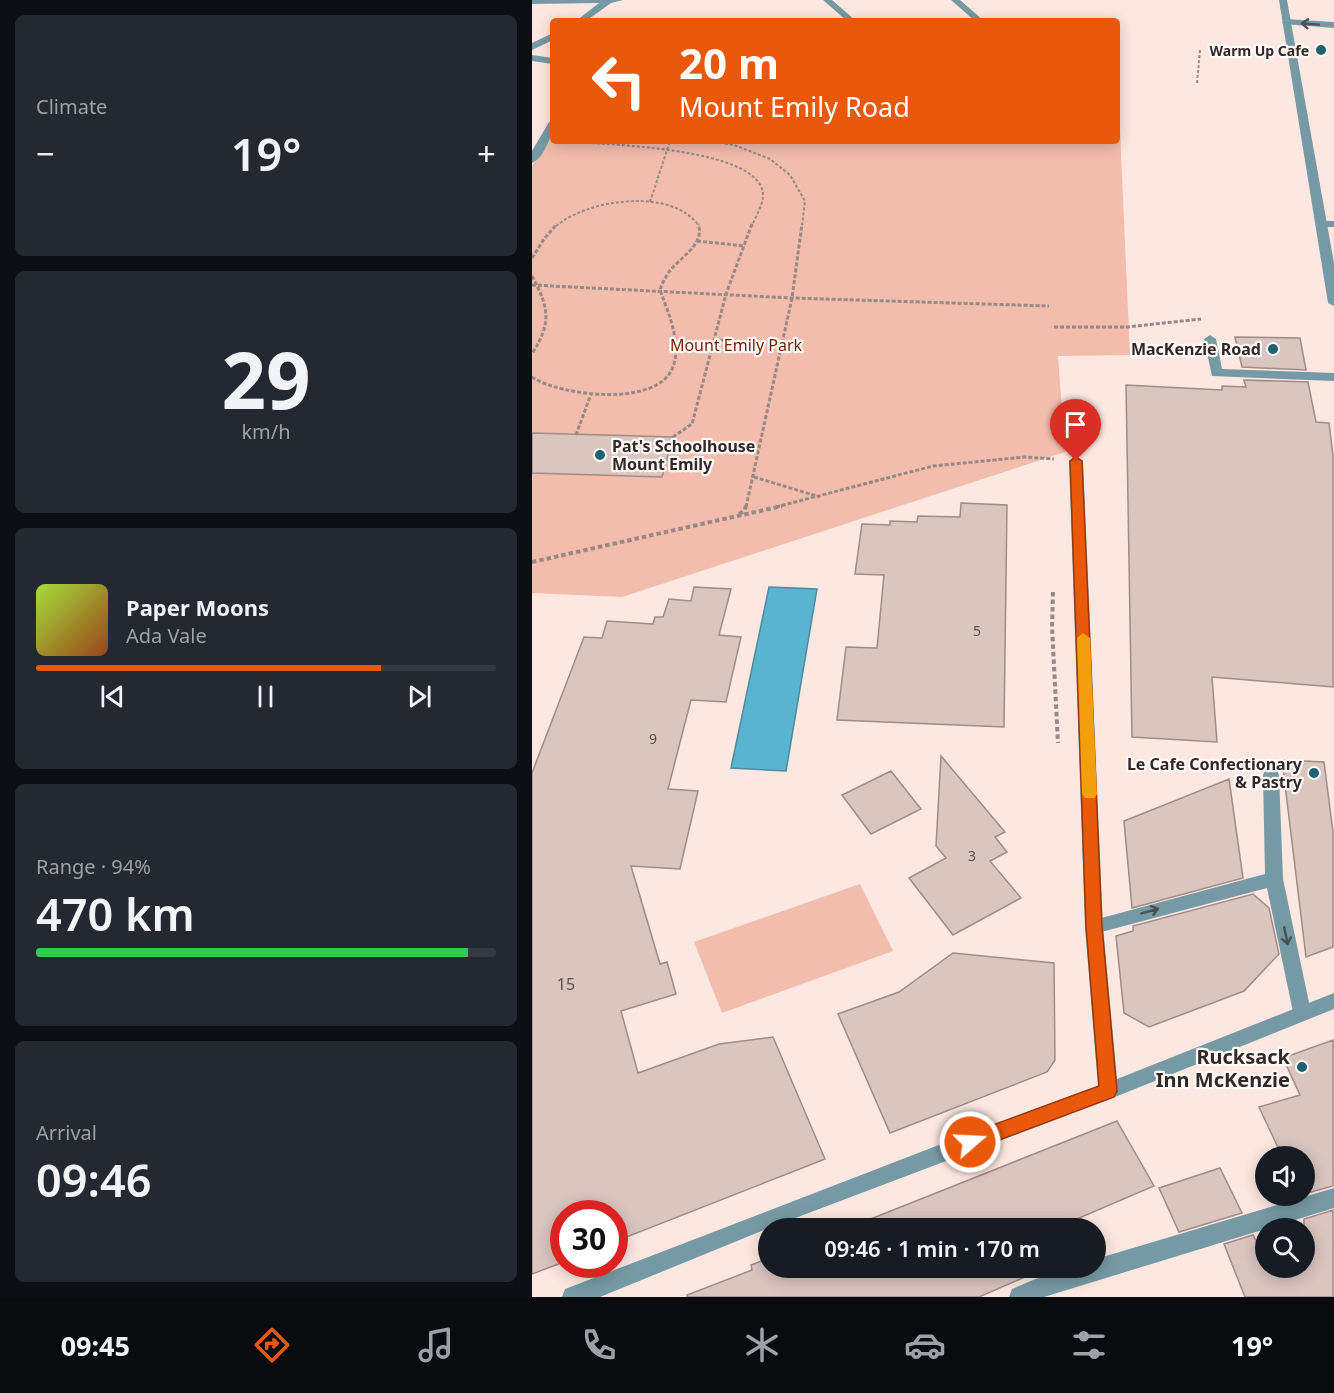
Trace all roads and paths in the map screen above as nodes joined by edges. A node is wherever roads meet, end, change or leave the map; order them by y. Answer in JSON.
{"nodes":[{"id":1,"x":609,"y":0,"type":"edge"},
{"id":2,"x":619,"y":0,"type":"edge"},
{"id":3,"x":827,"y":0,"type":"edge"},
{"id":4,"x":955,"y":0,"type":"edge"},
{"id":5,"x":1283,"y":0,"type":"edge"},
{"id":6,"x":532,"y":1,"type":"edge"},
{"id":7,"x":592,"y":17,"type":"edge"},
{"id":8,"x":848,"y":18,"type":"edge"},
{"id":9,"x":976,"y":18,"type":"edge"},
{"id":10,"x":1286,"y":22,"type":"junction"},
{"id":11,"x":1333,"y":25,"type":"edge"},
{"id":12,"x":550,"y":38,"type":"edge"},
{"id":13,"x":532,"y":47,"type":"edge"},
{"id":14,"x":1200,"y":50,"type":"dead end"},
{"id":15,"x":532,"y":58,"type":"edge"},
{"id":16,"x":550,"y":61,"type":"edge"},
{"id":17,"x":1197,"y":83,"type":"dead end"},
{"id":18,"x":550,"y":129,"type":"edge"},
{"id":19,"x":597,"y":144,"type":"edge"},
{"id":20,"x":669,"y":144,"type":"edge"},
{"id":21,"x":728,"y":144,"type":"edge"},
{"id":22,"x":667,"y":151,"type":"junction"},
{"id":23,"x":532,"y":160,"type":"edge"},
{"id":24,"x":650,"y":202,"type":"junction"},
{"id":25,"x":1328,"y":224,"type":"edge"},
{"id":26,"x":697,"y":241,"type":"junction"},
{"id":27,"x":745,"y":246,"type":"junction"},
{"id":28,"x":532,"y":258,"type":"edge"},
{"id":29,"x":532,"y":276,"type":"edge"},
{"id":30,"x":534,"y":285,"type":"edge"},
{"id":31,"x":660,"y":290,"type":"junction"},
{"id":32,"x":726,"y":294,"type":"junction"},
{"id":33,"x":792,"y":298,"type":"junction"},
{"id":34,"x":1333,"y":303,"type":"edge"},
{"id":35,"x":1049,"y":306,"type":"dead end"},
{"id":36,"x":1207,"y":318,"type":"dead end"},
{"id":37,"x":1054,"y":327,"type":"dead end"},
{"id":38,"x":1210,"y":339,"type":"dead end"},
{"id":39,"x":714,"y":340,"type":"junction"},
{"id":40,"x":782,"y":344,"type":"junction"},
{"id":41,"x":532,"y":354,"type":"edge"},
{"id":42,"x":1333,"y":377,"type":"edge"},
{"id":43,"x":533,"y":379,"type":"edge"},
{"id":44,"x":591,"y":394,"type":"junction"},
{"id":45,"x":576,"y":435,"type":"dead end"},
{"id":46,"x":673,"y":436,"type":"dead end"},
{"id":47,"x":1076,"y":461,"type":"joint"},
{"id":48,"x":754,"y":477,"type":"junction"},
{"id":49,"x":821,"y":497,"type":"junction"},
{"id":50,"x":735,"y":516,"type":"junction"},
{"id":51,"x":532,"y":562,"type":"edge"},
{"id":52,"x":1271,"y":776,"type":"dead end"},
{"id":53,"x":1274,"y":879,"type":"junction"},
{"id":54,"x":1094,"y":927,"type":"junction"},
{"id":55,"x":1333,"y":1001,"type":"edge"},
{"id":56,"x":1302,"y":1012,"type":"junction"},
{"id":57,"x":1108,"y":1091,"type":"junction"},
{"id":58,"x":1333,"y":1198,"type":"edge"},
{"id":59,"x":573,"y":1297,"type":"edge"},
{"id":60,"x":1020,"y":1297,"type":"edge"}],
"edges":[{"from":1,"to":2,"type":"street"},
{"from":1,"to":6,"type":"street"},
{"from":1,"to":7,"type":"street"},
{"from":3,"to":8,"type":"street"},
{"from":4,"to":9,"type":"street"},
{"from":5,"to":10,"type":"street"},
{"from":11,"to":10,"type":"street","one_way":true},
{"from":10,"to":25,"type":"street"},
{"from":12,"to":13,"type":"street"},
{"from":14,"to":17,"type":"path"},
{"from":15,"to":16,"type":"street"},
{"from":18,"to":23,"type":"street"},
{"from":19,"to":22,"type":"path"},
{"from":20,"to":22,"type":"path"},
{"from":21,"to":33,"type":"path"},
{"from":22,"to":24,"type":"path"},
{"from":22,"to":27,"type":"path"},
{"from":24,"to":26,"type":"path"},
{"from":24,"to":28,"type":"path"},
{"from":25,"to":34,"type":"street"},
{"from":26,"to":27,"type":"path"},
{"from":26,"to":31,"type":"path"},
{"from":27,"to":32,"type":"path"},
{"from":29,"to":30,"type":"path"},
{"from":30,"to":31,"type":"path"},
{"from":30,"to":41,"type":"path"},
{"from":31,"to":32,"type":"path"},
{"from":31,"to":44,"type":"path"},
{"from":32,"to":33,"type":"path"},
{"from":32,"to":39,"type":"path"},
{"from":33,"to":35,"type":"path"},
{"from":33,"to":40,"type":"path"},
{"from":36,"to":37,"type":"path"},
{"from":38,"to":42,"type":"street"},
{"from":39,"to":40,"type":"path"},
{"from":39,"to":46,"type":"path"},
{"from":40,"to":48,"type":"path"},
{"from":43,"to":44,"type":"path"},
{"from":44,"to":45,"type":"path"},
{"from":47,"to":49,"type":"path"},
{"from":47,"to":54,"type":"street"},
{"from":48,"to":49,"type":"path"},
{"from":48,"to":50,"type":"path"},
{"from":49,"to":50,"type":"path"},
{"from":50,"to":51,"type":"path"},
{"from":52,"to":53,"type":"street"},
{"from":54,"to":53,"type":"street","one_way":true},
{"from":53,"to":56,"type":"street","one_way":true},
{"from":54,"to":57,"type":"street"},
{"from":55,"to":56,"type":"street"},
{"from":56,"to":57,"type":"street"},
{"from":57,"to":59,"type":"street"},
{"from":58,"to":60,"type":"street"}]}
